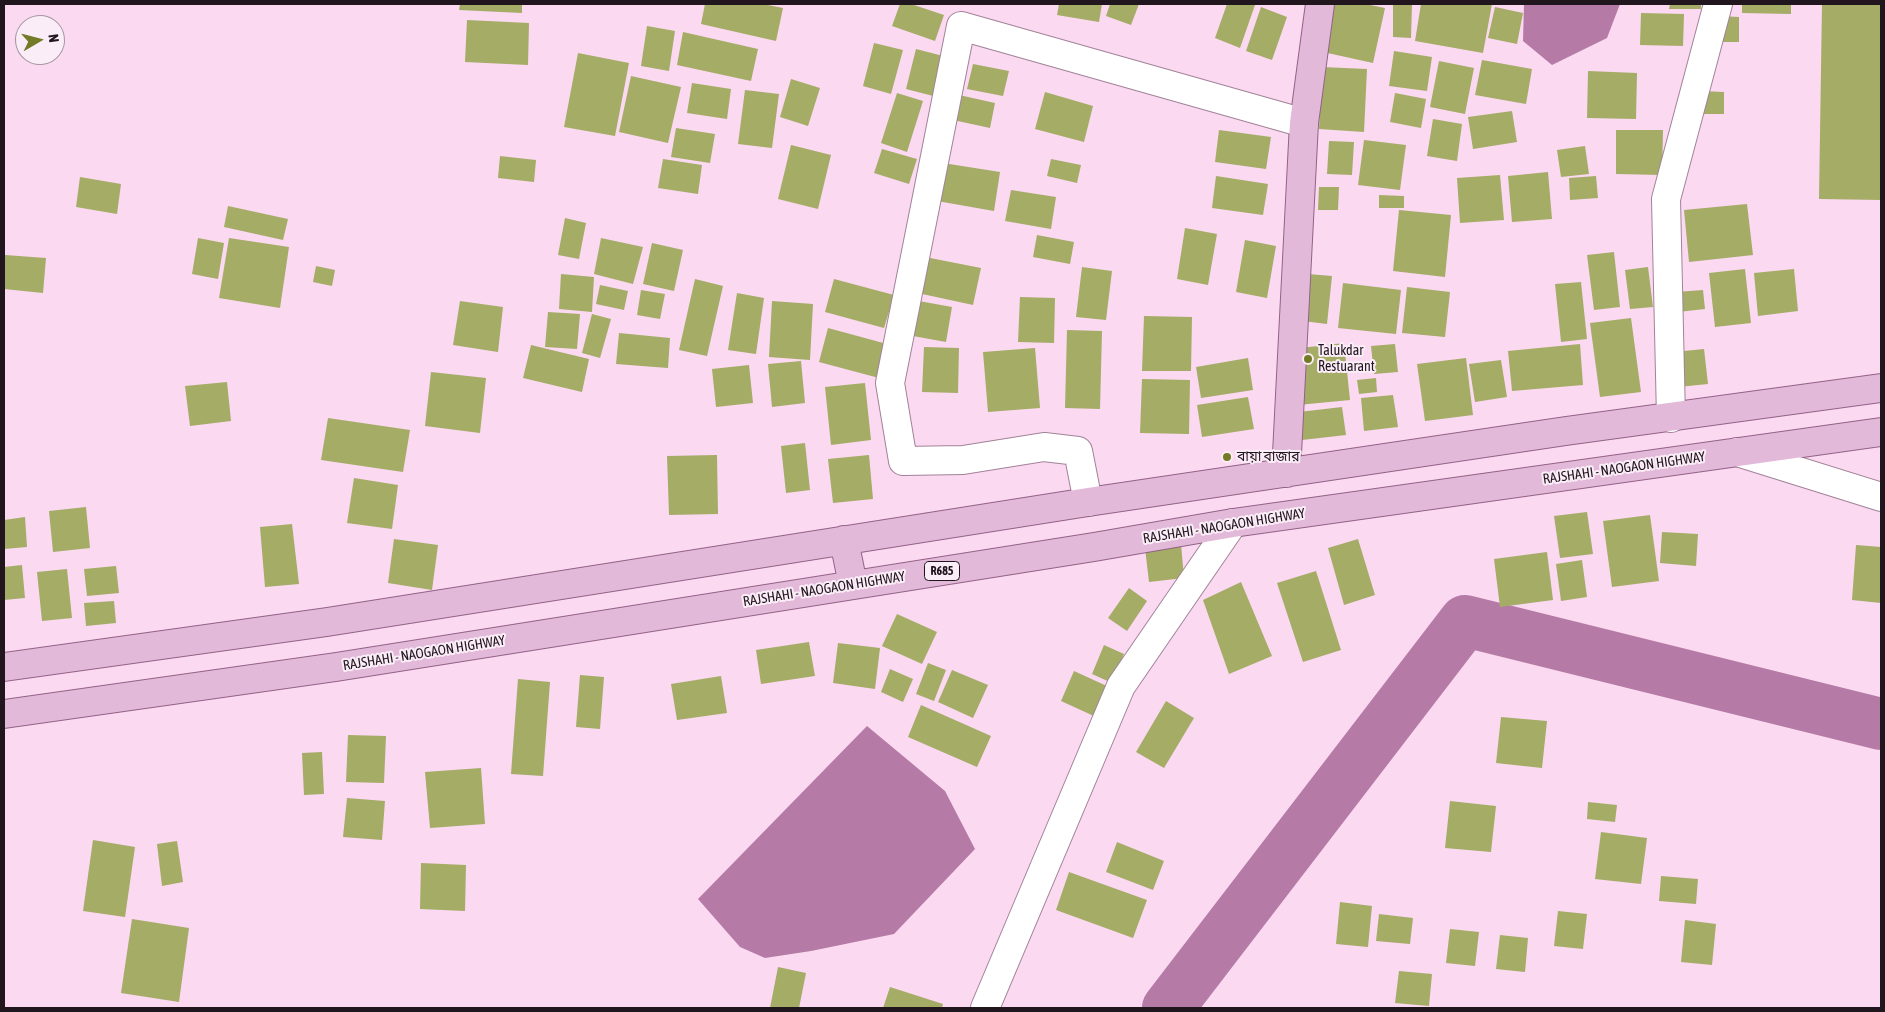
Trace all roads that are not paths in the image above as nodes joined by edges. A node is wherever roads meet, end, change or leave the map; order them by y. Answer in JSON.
{"nodes":[{"id":1,"x":1320,"y":4,"type":"edge"},
{"id":2,"x":1718,"y":4,"type":"edge"},
{"id":3,"x":1304,"y":123,"type":"junction"},
{"id":4,"x":1881,"y":388,"type":"edge"},
{"id":5,"x":1839,"y":394,"type":"junction"},
{"id":6,"x":1671,"y":418,"type":"junction"},
{"id":7,"x":1881,"y":432,"type":"edge"},
{"id":8,"x":1844,"y":437,"type":"junction"},
{"id":9,"x":1738,"y":452,"type":"junction"},
{"id":10,"x":1286,"y":472,"type":"junction"},
{"id":11,"x":1881,"y":497,"type":"edge"},
{"id":12,"x":1088,"y":502,"type":"junction"},
{"id":13,"x":1233,"y":523,"type":"junction"},
{"id":14,"x":844,"y":540,"type":"junction"},
{"id":15,"x":853,"y":585,"type":"junction"},
{"id":16,"x":4,"y":667,"type":"edge"},
{"id":17,"x":4,"y":714,"type":"edge"},
{"id":18,"x":985,"y":1008,"type":"edge"}],
"edges":[{"from":1,"to":3,"type":"main road"},
{"from":2,"to":6,"type":"street"},
{"from":3,"to":10,"type":"main road"},
{"from":3,"to":12,"type":"street"},
{"from":4,"to":5,"type":"main road"},
{"from":5,"to":6,"type":"main road"},
{"from":5,"to":8,"type":"main road"},
{"from":6,"to":10,"type":"main road"},
{"from":7,"to":8,"type":"main road","name":"RAJSHAHI - NAOGAON HIGHWAY","number":"R685"},
{"from":8,"to":9,"type":"main road","name":"RAJSHAHI - NAOGAON HIGHWAY","number":"R685"},
{"from":9,"to":11,"type":"street"},
{"from":9,"to":13,"type":"main road","name":"RAJSHAHI - NAOGAON HIGHWAY","number":"R685"},
{"from":10,"to":12,"type":"main road"},
{"from":12,"to":14,"type":"main road"},
{"from":13,"to":15,"type":"main road","name":"RAJSHAHI - NAOGAON HIGHWAY","number":"R685"},
{"from":13,"to":18,"type":"street"},
{"from":14,"to":15,"type":"main road"},
{"from":14,"to":16,"type":"main road"},
{"from":15,"to":17,"type":"main road","name":"RAJSHAHI - NAOGAON HIGHWAY","number":"R685"}]}
